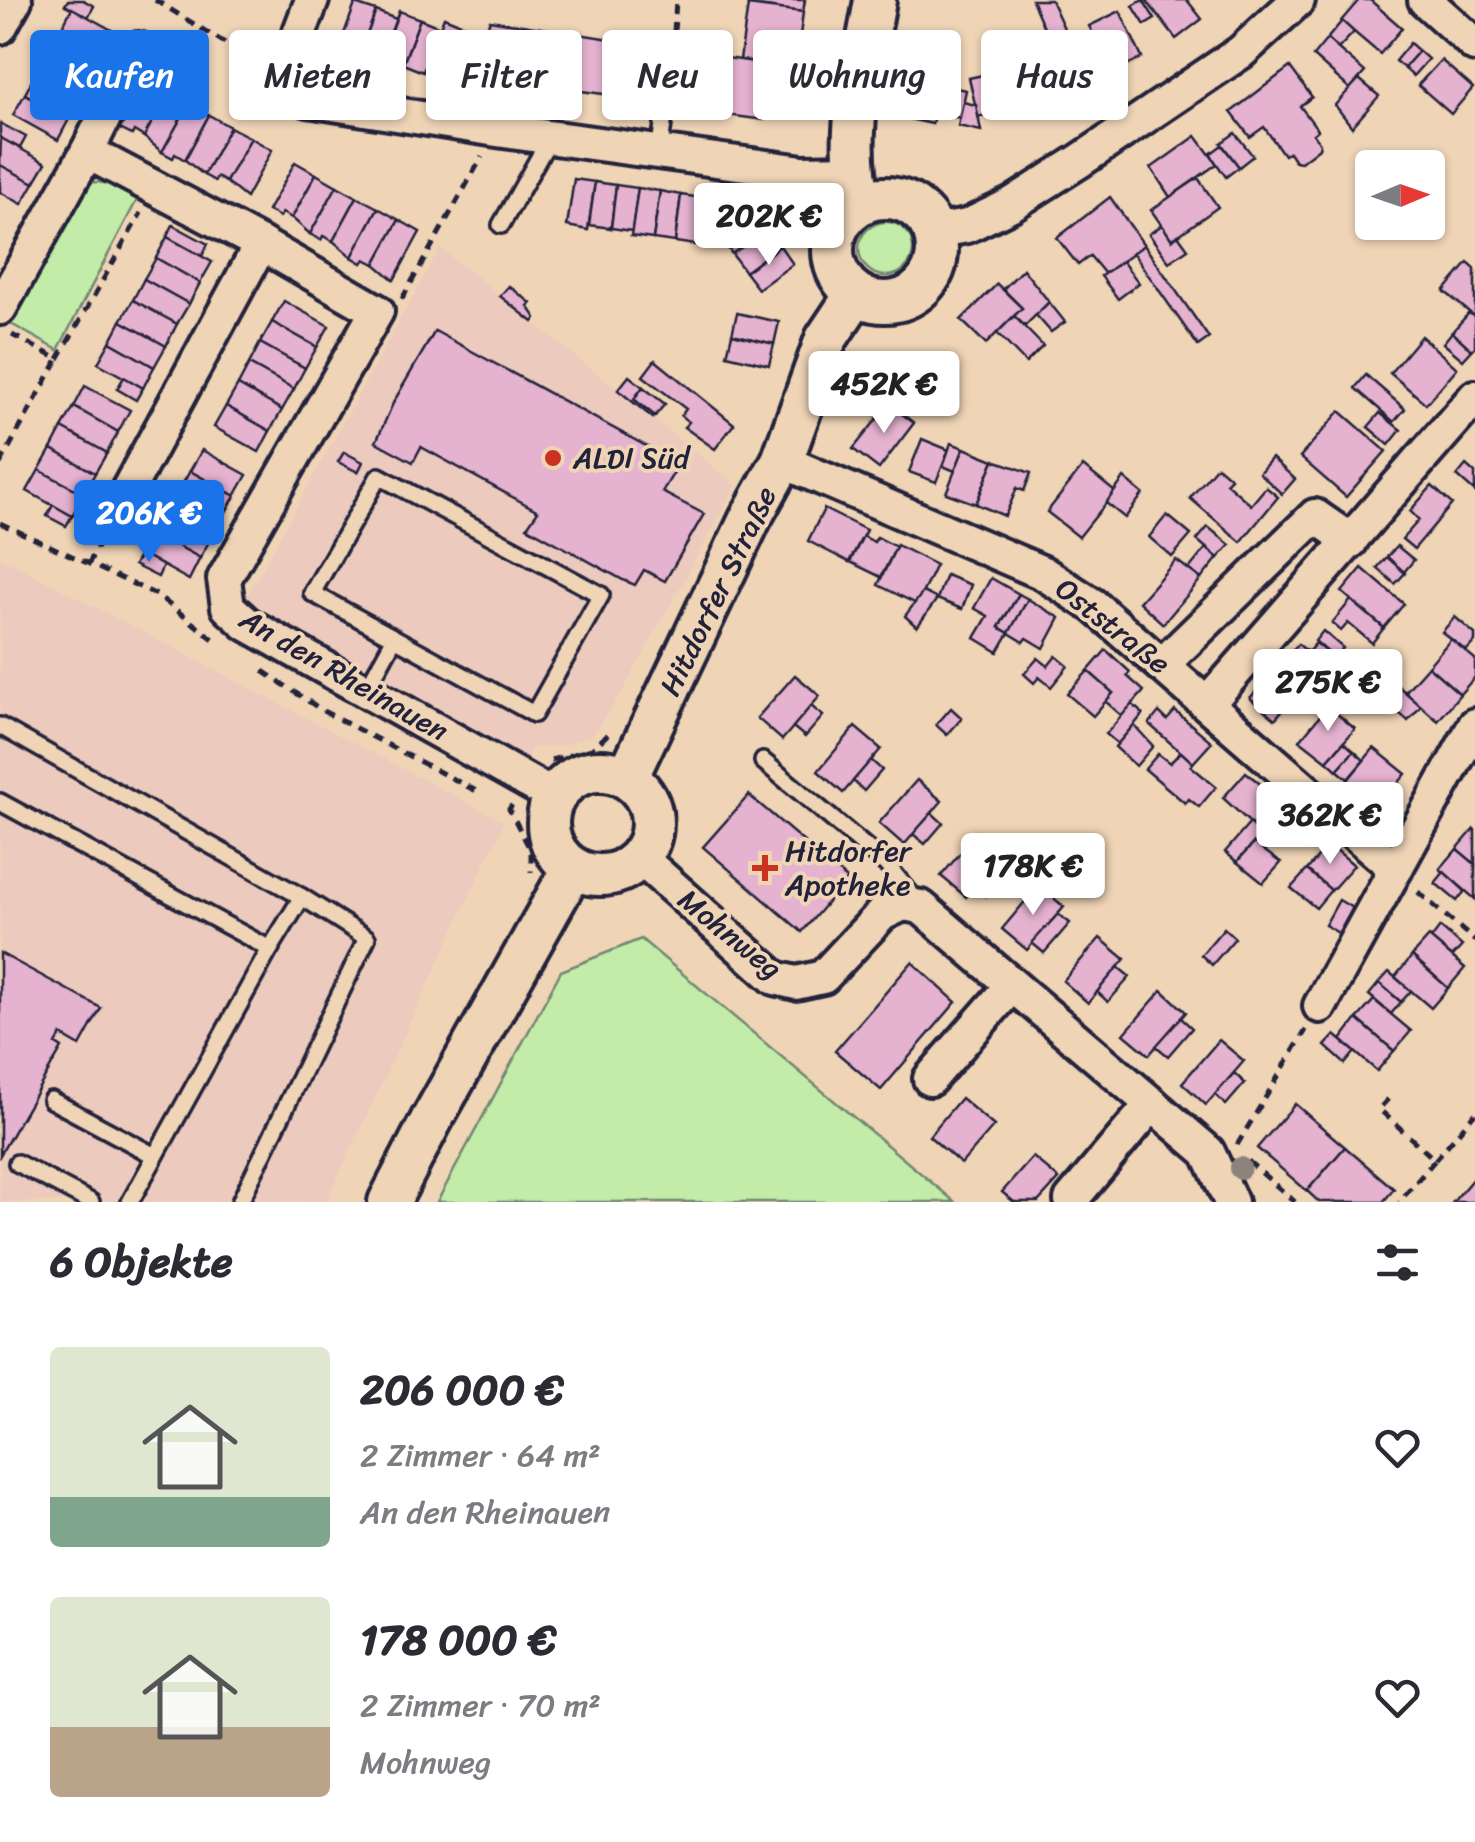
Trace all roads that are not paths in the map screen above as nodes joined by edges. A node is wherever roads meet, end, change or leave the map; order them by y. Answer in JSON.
{"nodes":[{"id":1,"x":15,"y":0,"type":"edge"},
{"id":2,"x":312,"y":0,"type":"edge"},
{"id":3,"x":875,"y":0,"type":"edge"},
{"id":4,"x":1298,"y":0,"type":"edge"},
{"id":5,"x":1425,"y":0,"type":"edge"},
{"id":6,"x":0,"y":27,"type":"edge"},
{"id":7,"x":1475,"y":44,"type":"edge"},
{"id":8,"x":103,"y":120,"type":"edge"},
{"id":9,"x":664,"y":120,"type":"edge"},
{"id":10,"x":550,"y":138,"type":"junction"},
{"id":11,"x":87,"y":152,"type":"junction"},
{"id":12,"x":660,"y":152,"type":"junction"},
{"id":13,"x":856,"y":187,"type":"junction"},
{"id":14,"x":501,"y":225,"type":"dead end"},
{"id":15,"x":934,"y":232,"type":"junction"},
{"id":16,"x":261,"y":244,"type":"junction"},
{"id":17,"x":856,"y":294,"type":"junction"},
{"id":18,"x":0,"y":308,"type":"edge"},
{"id":19,"x":1475,"y":397,"type":"edge"},
{"id":20,"x":782,"y":461,"type":"junction"},
{"id":21,"x":112,"y":521,"type":"dead end"},
{"id":22,"x":1351,"y":541,"type":"junction"},
{"id":23,"x":394,"y":638,"type":"junction"},
{"id":24,"x":1164,"y":664,"type":"junction"},
{"id":25,"x":366,"y":690,"type":"junction"},
{"id":26,"x":1208,"y":703,"type":"junction"},
{"id":27,"x":1475,"y":725,"type":"edge"},
{"id":28,"x":0,"y":726,"type":"edge"},
{"id":29,"x":763,"y":761,"type":"dead end"},
{"id":30,"x":627,"y":778,"type":"junction"},
{"id":31,"x":541,"y":788,"type":"junction"},
{"id":32,"x":0,"y":802,"type":"edge"},
{"id":33,"x":640,"y":858,"type":"junction"},
{"id":34,"x":573,"y":868,"type":"junction"},
{"id":35,"x":1396,"y":869,"type":"junction"},
{"id":36,"x":302,"y":897,"type":"junction"},
{"id":37,"x":921,"y":907,"type":"junction"},
{"id":38,"x":270,"y":949,"type":"junction"},
{"id":39,"x":1012,"y":985,"type":"junction"},
{"id":40,"x":1320,"y":1006,"type":"road end"},
{"id":41,"x":930,"y":1079,"type":"dead end"},
{"id":42,"x":50,"y":1100,"type":"dead end"},
{"id":43,"x":1152,"y":1104,"type":"junction"},
{"id":44,"x":156,"y":1156,"type":"junction"},
{"id":45,"x":18,"y":1163,"type":"dead end"},
{"id":46,"x":1229,"y":1175,"type":"edge"},
{"id":47,"x":1070,"y":1200,"type":"edge"},
{"id":48,"x":92,"y":1202,"type":"edge"},
{"id":49,"x":130,"y":1202,"type":"edge"},
{"id":50,"x":240,"y":1202,"type":"edge"},
{"id":51,"x":390,"y":1202,"type":"edge"}],
"edges":[{"from":1,"to":6,"type":"street"},
{"from":2,"to":10,"type":"street"},
{"from":3,"to":13,"type":"street"},
{"from":4,"to":15,"type":"street"},
{"from":5,"to":7,"type":"street"},
{"from":8,"to":11,"type":"street"},
{"from":9,"to":12,"type":"lane"},
{"from":10,"to":12,"type":"street"},
{"from":10,"to":14,"type":"lane"},
{"from":11,"to":16,"type":"street"},
{"from":11,"to":18,"type":"street"},
{"from":12,"to":13,"type":"street"},
{"from":13,"to":15,"type":"street"},
{"from":13,"to":17,"type":"street"},
{"from":15,"to":17,"type":"street"},
{"from":16,"to":21,"type":"street"},
{"from":16,"to":25,"type":"street","name":"An den Rheinauen"},
{"from":17,"to":20,"type":"street","name":"Hitdorfer Straße"},
{"from":19,"to":22,"type":"street"},
{"from":20,"to":24,"type":"street","name":"Oststraße"},
{"from":20,"to":30,"type":"street","name":"Hitdorfer Straße"},
{"from":22,"to":24,"type":"street"},
{"from":22,"to":26,"type":"street"},
{"from":23,"to":23,"type":"lane"},
{"from":23,"to":25,"type":"lane"},
{"from":24,"to":26,"type":"street","name":"Oststraße"},
{"from":25,"to":31,"type":"street","name":"An den Rheinauen"},
{"from":26,"to":35,"type":"street","name":"Oststraße"},
{"from":27,"to":35,"type":"street"},
{"from":28,"to":36,"type":"lane"},
{"from":29,"to":37,"type":"lane"},
{"from":30,"to":31,"type":"street"},
{"from":30,"to":33,"type":"street"},
{"from":31,"to":34,"type":"street"},
{"from":32,"to":38,"type":"lane"},
{"from":33,"to":34,"type":"street"},
{"from":33,"to":37,"type":"street","name":"Mohnweg"},
{"from":34,"to":51,"type":"street"},
{"from":35,"to":40,"type":"street"},
{"from":36,"to":38,"type":"lane"},
{"from":36,"to":50,"type":"lane"},
{"from":37,"to":39,"type":"street"},
{"from":38,"to":44,"type":"lane"},
{"from":39,"to":41,"type":"street"},
{"from":39,"to":43,"type":"street"},
{"from":42,"to":44,"type":"lane"},
{"from":43,"to":46,"type":"street"},
{"from":43,"to":47,"type":"street"},
{"from":44,"to":49,"type":"lane"},
{"from":45,"to":48,"type":"lane"}]}
